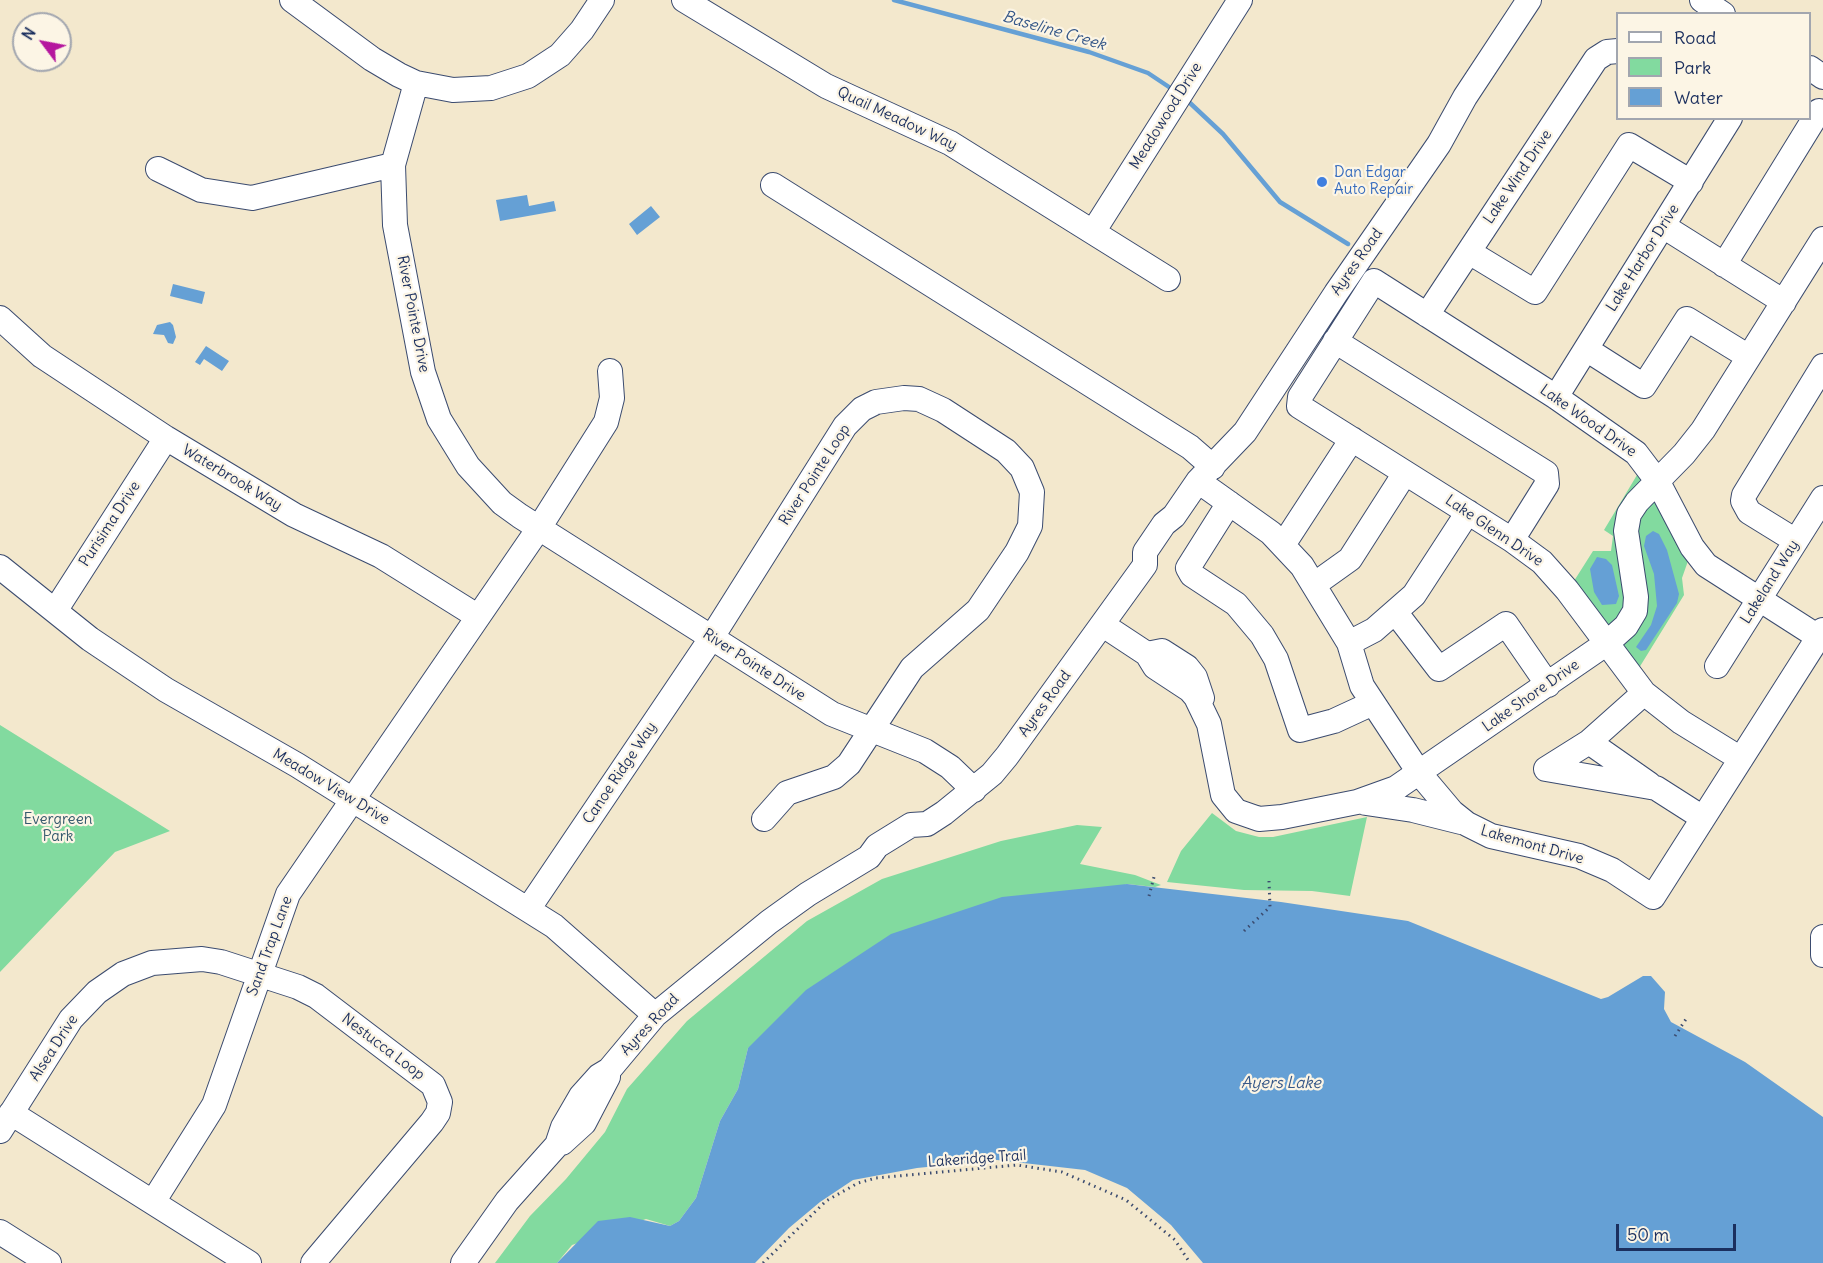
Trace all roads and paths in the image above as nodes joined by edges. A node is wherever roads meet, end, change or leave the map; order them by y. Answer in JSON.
{"nodes":[{"id":1,"x":292,"y":0,"type":"edge"},
{"id":2,"x":602,"y":0,"type":"edge"},
{"id":3,"x":684,"y":0,"type":"edge"},
{"id":4,"x":1528,"y":0,"type":"edge"},
{"id":5,"x":1702,"y":0,"type":"edge"},
{"id":6,"x":1229,"y":4,"type":"edge"},
{"id":7,"x":1720,"y":12,"type":"edge"},
{"id":8,"x":1616,"y":51,"type":"edge"},
{"id":9,"x":416,"y":83,"type":"junction"},
{"id":10,"x":1823,"y":113,"type":"edge"},
{"id":11,"x":1728,"y":120,"type":"edge"},
{"id":12,"x":393,"y":165,"type":"junction"},
{"id":13,"x":158,"y":169,"type":"dead end"},
{"id":14,"x":1691,"y":182,"type":"junction"},
{"id":15,"x":773,"y":185,"type":"dead end"},
{"id":16,"x":1663,"y":226,"type":"junction"},
{"id":17,"x":1093,"y":232,"type":"junction"},
{"id":18,"x":1823,"y":239,"type":"edge"},
{"id":19,"x":1469,"y":252,"type":"junction"},
{"id":20,"x":1724,"y":265,"type":"junction"},
{"id":21,"x":1168,"y":279,"type":"dead end"},
{"id":22,"x":1784,"y":302,"type":"junction"},
{"id":23,"x":1427,"y":315,"type":"junction"},
{"id":24,"x":0,"y":318,"type":"edge"},
{"id":25,"x":1335,"y":341,"type":"junction"},
{"id":26,"x":1586,"y":349,"type":"junction"},
{"id":27,"x":1749,"y":357,"type":"junction"},
{"id":28,"x":1823,"y":366,"type":"edge"},
{"id":29,"x":610,"y":372,"type":"dead end"},
{"id":30,"x":1556,"y":397,"type":"junction"},
{"id":31,"x":166,"y":438,"type":"junction"},
{"id":32,"x":1352,"y":439,"type":"junction"},
{"id":33,"x":1406,"y":473,"type":"junction"},
{"id":34,"x":1205,"y":474,"type":"junction"},
{"id":35,"x":1658,"y":482,"type":"junction"},
{"id":36,"x":1823,"y":498,"type":"edge"},
{"id":37,"x":1229,"y":503,"type":"junction"},
{"id":38,"x":1468,"y":512,"type":"junction"},
{"id":39,"x":539,"y":528,"type":"junction"},
{"id":40,"x":1512,"y":540,"type":"junction"},
{"id":41,"x":1796,"y":541,"type":"junction"},
{"id":42,"x":1283,"y":545,"type":"junction"},
{"id":43,"x":0,"y":567,"type":"edge"},
{"id":44,"x":1315,"y":584,"type":"junction"},
{"id":45,"x":1759,"y":600,"type":"junction"},
{"id":46,"x":55,"y":611,"type":"junction"},
{"id":47,"x":1396,"y":612,"type":"junction"},
{"id":48,"x":477,"y":616,"type":"junction"},
{"id":49,"x":1103,"y":626,"type":"junction"},
{"id":50,"x":1821,"y":636,"type":"edge"},
{"id":51,"x":712,"y":637,"type":"junction"},
{"id":52,"x":1349,"y":643,"type":"junction"},
{"id":53,"x":1607,"y":643,"type":"junction"},
{"id":54,"x":1717,"y":666,"type":"dead end"},
{"id":55,"x":1548,"y":685,"type":"junction"},
{"id":56,"x":1644,"y":693,"type":"junction"},
{"id":57,"x":1373,"y":704,"type":"junction"},
{"id":58,"x":871,"y":732,"type":"junction"},
{"id":59,"x":1589,"y":742,"type":"junction"},
{"id":60,"x":1741,"y":759,"type":"junction"},
{"id":61,"x":1420,"y":774,"type":"junction"},
{"id":62,"x":1656,"y":789,"type":"junction"},
{"id":63,"x":975,"y":790,"type":"junction"},
{"id":64,"x":352,"y":799,"type":"junction"},
{"id":65,"x":1358,"y":802,"type":"junction"},
{"id":66,"x":1703,"y":818,"type":"junction"},
{"id":67,"x":764,"y":819,"type":"dead end"},
{"id":68,"x":1467,"y":824,"type":"junction"},
{"id":69,"x":1154,"y":877,"type":"dead end"},
{"id":70,"x":1269,"y":881,"type":"dead end"},
{"id":71,"x":1149,"y":896,"type":"dead end"},
{"id":72,"x":529,"y":908,"type":"junction"},
{"id":73,"x":1245,"y":931,"type":"dead end"},
{"id":74,"x":1823,"y":937,"type":"edge"},
{"id":75,"x":1823,"y":955,"type":"edge"},
{"id":76,"x":259,"y":973,"type":"junction"},
{"id":77,"x":655,"y":1015,"type":"junction"},
{"id":78,"x":1688,"y":1016,"type":"dead end"},
{"id":79,"x":1675,"y":1036,"type":"dead end"},
{"id":80,"x":6,"y":1122,"type":"edge"},
{"id":81,"x":153,"y":1202,"type":"junction"},
{"id":82,"x":0,"y":1232,"type":"edge"},
{"id":83,"x":49,"y":1263,"type":"edge"},
{"id":84,"x":249,"y":1263,"type":"edge"},
{"id":85,"x":313,"y":1263,"type":"edge"},
{"id":86,"x":463,"y":1263,"type":"edge"},
{"id":87,"x":763,"y":1263,"type":"edge"},
{"id":88,"x":1190,"y":1263,"type":"edge"}],
"edges":[{"from":1,"to":9,"type":"street"},
{"from":2,"to":9,"type":"street"},
{"from":3,"to":17,"type":"street","name":"Quail Meadow Way"},
{"from":4,"to":34,"type":"street","name":"Ayres Road"},
{"from":5,"to":7,"type":"street"},
{"from":6,"to":17,"type":"street","name":"Meadowood Drive"},
{"from":8,"to":19,"type":"street","name":"Lake Wind Drive"},
{"from":9,"to":12,"type":"street","name":"River Pointe Drive"},
{"from":10,"to":20,"type":"street"},
{"from":11,"to":14,"type":"street","name":"Lake Harbor Drive"},
{"from":12,"to":13,"type":"street"},
{"from":12,"to":39,"type":"street","name":"River Pointe Drive"},
{"from":14,"to":16,"type":"street","name":"Lake Harbor Drive"},
{"from":14,"to":19,"type":"street"},
{"from":15,"to":34,"type":"street","name":"Lakemont Drive"},
{"from":16,"to":20,"type":"street"},
{"from":16,"to":26,"type":"street","name":"Lake Harbor Drive"},
{"from":17,"to":21,"type":"street","name":"Quail Meadow Way"},
{"from":18,"to":22,"type":"street","name":"Lake Shore Drive"},
{"from":19,"to":23,"type":"street","name":"Lake Wind Drive"},
{"from":20,"to":22,"type":"street"},
{"from":22,"to":27,"type":"street","name":"Lake Shore Drive"},
{"from":23,"to":25,"type":"street","name":"Lake Wood Drive"},
{"from":23,"to":30,"type":"street","name":"Lake Wood Drive"},
{"from":24,"to":31,"type":"street","name":"Waterbrook Way"},
{"from":25,"to":32,"type":"street","name":"Lake Glenn Drive"},
{"from":25,"to":40,"type":"street"},
{"from":26,"to":27,"type":"street"},
{"from":26,"to":30,"type":"street","name":"Lake Harbor Drive"},
{"from":27,"to":35,"type":"street","name":"Lake Shore Drive"},
{"from":28,"to":41,"type":"street"},
{"from":29,"to":39,"type":"street"},
{"from":30,"to":35,"type":"street","name":"Lake Wood Drive"},
{"from":31,"to":46,"type":"street","name":"Purisima Drive"},
{"from":31,"to":48,"type":"street","name":"Waterbrook Way"},
{"from":32,"to":33,"type":"street","name":"Lake Glenn Drive"},
{"from":32,"to":42,"type":"street"},
{"from":33,"to":38,"type":"street","name":"Lake Glenn Drive"},
{"from":33,"to":44,"type":"street"},
{"from":34,"to":37,"type":"street","name":"Lakemont Drive"},
{"from":34,"to":49,"type":"street","name":"Ayres Road"},
{"from":35,"to":45,"type":"street","name":"Lake Wood Drive"},
{"from":35,"to":53,"type":"street","name":"Lake Shore Drive"},
{"from":36,"to":41,"type":"street","name":"Lakeland Way"},
{"from":37,"to":42,"type":"street","name":"Lakemont Drive"},
{"from":37,"to":57,"type":"street"},
{"from":38,"to":40,"type":"street","name":"Lake Glenn Drive"},
{"from":38,"to":47,"type":"street"},
{"from":39,"to":48,"type":"street","name":"Sand Trap Lane"},
{"from":39,"to":51,"type":"street","name":"River Pointe Drive"},
{"from":40,"to":53,"type":"street","name":"Lake Glenn Drive"},
{"from":41,"to":45,"type":"street","name":"Lakeland Way"},
{"from":42,"to":44,"type":"street","name":"Lakemont Drive"},
{"from":43,"to":46,"type":"street","name":"Meadow View Drive"},
{"from":44,"to":52,"type":"street","name":"Lakemont Drive"},
{"from":45,"to":50,"type":"street","name":"Lake Wood Drive"},
{"from":45,"to":54,"type":"street","name":"Lakeland Way"},
{"from":46,"to":64,"type":"street","name":"Meadow View Drive"},
{"from":47,"to":52,"type":"street"},
{"from":47,"to":55,"type":"street"},
{"from":48,"to":64,"type":"street","name":"Sand Trap Lane"},
{"from":49,"to":63,"type":"street","name":"Ayres Road"},
{"from":49,"to":65,"type":"street","name":"Lake Shore Drive"},
{"from":50,"to":60,"type":"street","name":"Lakemont Drive"},
{"from":51,"to":58,"type":"street","name":"River Pointe Drive"},
{"from":51,"to":58,"type":"street","name":"River Pointe Loop"},
{"from":51,"to":72,"type":"street","name":"Canoe Ridge Way"},
{"from":52,"to":57,"type":"street","name":"Lakemont Drive"},
{"from":53,"to":55,"type":"street","name":"Lake Shore Drive"},
{"from":53,"to":56,"type":"street","name":"Lake Glenn Drive"},
{"from":55,"to":61,"type":"street","name":"Lake Shore Drive"},
{"from":56,"to":59,"type":"street"},
{"from":56,"to":60,"type":"street","name":"Lake Glenn Drive"},
{"from":57,"to":61,"type":"street","name":"Lakemont Drive"},
{"from":58,"to":63,"type":"street","name":"River Pointe Drive"},
{"from":58,"to":67,"type":"street","name":"River Pointe Loop"},
{"from":59,"to":62,"type":"street"},
{"from":59,"to":62,"type":"street"},
{"from":60,"to":66,"type":"street","name":"Lakemont Drive"},
{"from":61,"to":65,"type":"street","name":"Lake Shore Drive"},
{"from":61,"to":68,"type":"street","name":"Lakemont Drive"},
{"from":62,"to":66,"type":"street"},
{"from":63,"to":77,"type":"street","name":"Ayres Road"},
{"from":64,"to":72,"type":"street","name":"Meadow View Drive"},
{"from":64,"to":76,"type":"street","name":"Sand Trap Lane"},
{"from":65,"to":68,"type":"street"},
{"from":66,"to":68,"type":"street","name":"Lakemont Drive"},
{"from":69,"to":71,"type":"path"},
{"from":70,"to":73,"type":"path"},
{"from":72,"to":77,"type":"street","name":"Meadow View Drive"},
{"from":74,"to":75,"type":"street"},
{"from":76,"to":80,"type":"street","name":"Alsea Drive"},
{"from":76,"to":81,"type":"street","name":"Sand Trap Lane"},
{"from":76,"to":85,"type":"street","name":"Nestucca Loop"},
{"from":77,"to":86,"type":"street","name":"Ayres Road"},
{"from":78,"to":79,"type":"path"},
{"from":80,"to":81,"type":"street"},
{"from":81,"to":84,"type":"street"},
{"from":82,"to":83,"type":"street"},
{"from":87,"to":88,"type":"path","name":"Lakeridge Trail"}]}
